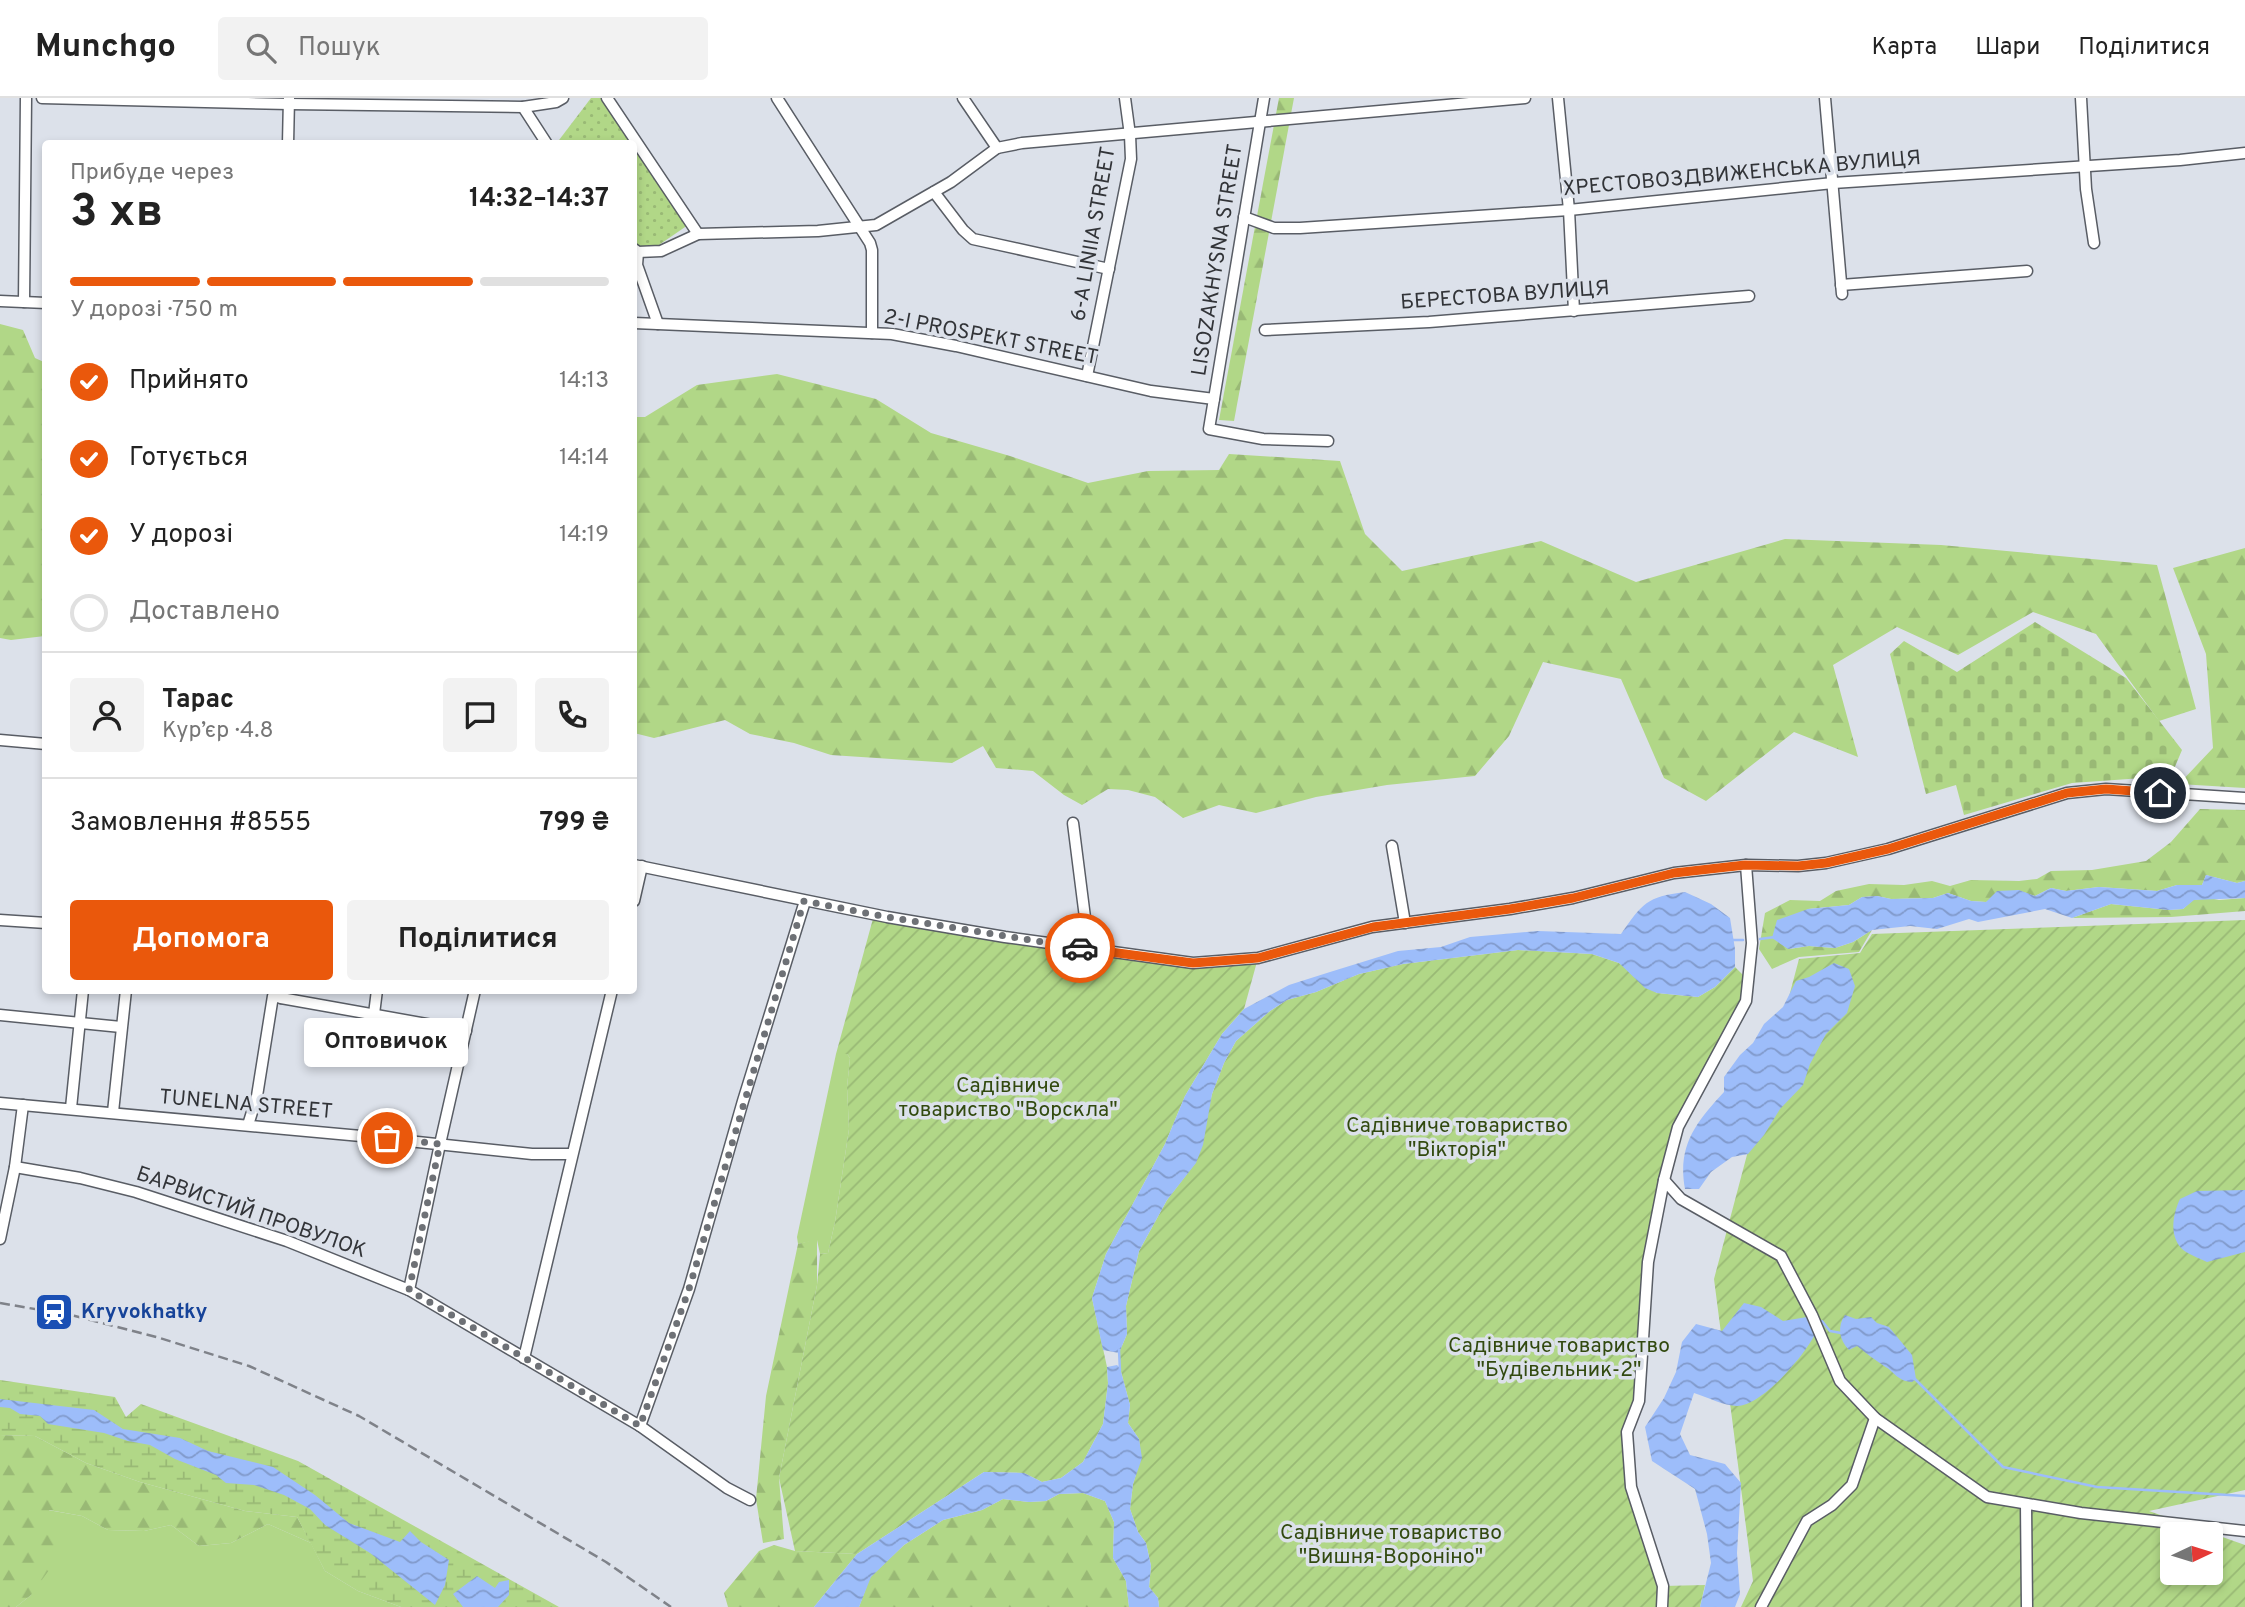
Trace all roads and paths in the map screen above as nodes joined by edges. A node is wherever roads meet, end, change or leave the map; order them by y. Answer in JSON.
{"nodes":[{"id":1,"x":26,"y":98,"type":"edge"},
{"id":2,"x":42,"y":98,"type":"edge"},
{"id":3,"x":563,"y":98,"type":"edge"},
{"id":4,"x":607,"y":98,"type":"edge"},
{"id":5,"x":777,"y":98,"type":"edge"},
{"id":6,"x":963,"y":98,"type":"edge"},
{"id":7,"x":1125,"y":98,"type":"edge"},
{"id":8,"x":1264,"y":98,"type":"edge"},
{"id":9,"x":1525,"y":98,"type":"edge"},
{"id":10,"x":1558,"y":98,"type":"edge"},
{"id":11,"x":1825,"y":98,"type":"edge"},
{"id":12,"x":2081,"y":98,"type":"edge"},
{"id":13,"x":289,"y":101,"type":"edge"},
{"id":14,"x":419,"y":102,"type":"edge"},
{"id":15,"x":523,"y":107,"type":"junction"},
{"id":16,"x":1260,"y":123,"type":"junction"},
{"id":17,"x":1130,"y":135,"type":"junction"},
{"id":18,"x":288,"y":140,"type":"edge"},
{"id":19,"x":544,"y":140,"type":"edge"},
{"id":20,"x":635,"y":140,"type":"edge"},
{"id":21,"x":637,"y":143,"type":"edge"},
{"id":22,"x":998,"y":148,"type":"junction"},
{"id":23,"x":2245,"y":153,"type":"edge"},
{"id":24,"x":2085,"y":167,"type":"junction"},
{"id":25,"x":1833,"y":183,"type":"junction"},
{"id":26,"x":934,"y":192,"type":"junction"},
{"id":27,"x":1569,"y":209,"type":"junction"},
{"id":28,"x":1244,"y":217,"type":"junction"},
{"id":29,"x":861,"y":227,"type":"junction"},
{"id":30,"x":698,"y":234,"type":"junction"},
{"id":31,"x":2094,"y":243,"type":"dead end"},
{"id":32,"x":637,"y":250,"type":"edge"},
{"id":33,"x":637,"y":265,"type":"edge"},
{"id":34,"x":1109,"y":269,"type":"junction"},
{"id":35,"x":2027,"y":271,"type":"dead end"},
{"id":36,"x":1749,"y":296,"type":"dead end"},
{"id":37,"x":0,"y":301,"type":"edge"},
{"id":38,"x":24,"y":302,"type":"junction"},
{"id":39,"x":42,"y":303,"type":"edge"},
{"id":40,"x":1574,"y":311,"type":"junction"},
{"id":41,"x":637,"y":323,"type":"edge"},
{"id":42,"x":658,"y":324,"type":"junction"},
{"id":43,"x":1265,"y":330,"type":"dead end"},
{"id":44,"x":872,"y":333,"type":"junction"},
{"id":45,"x":1087,"y":376,"type":"junction"},
{"id":46,"x":1214,"y":399,"type":"junction"},
{"id":47,"x":1328,"y":441,"type":"dead end"},
{"id":48,"x":0,"y":740,"type":"edge"},
{"id":49,"x":42,"y":744,"type":"edge"},
{"id":50,"x":2245,"y":798,"type":"edge"},
{"id":51,"x":1073,"y":823,"type":"dead end"},
{"id":52,"x":1392,"y":846,"type":"dead end"},
{"id":53,"x":638,"y":865,"type":"edge"},
{"id":54,"x":1745,"y":865,"type":"junction"},
{"id":55,"x":804,"y":901,"type":"junction"},
{"id":56,"x":0,"y":920,"type":"edge"},
{"id":57,"x":42,"y":923,"type":"edge"},
{"id":58,"x":1405,"y":923,"type":"junction"},
{"id":59,"x":1088,"y":949,"type":"junction"},
{"id":60,"x":83,"y":994,"type":"edge"},
{"id":61,"x":125,"y":994,"type":"edge"},
{"id":62,"x":282,"y":994,"type":"edge"},
{"id":63,"x":376,"y":994,"type":"edge"},
{"id":64,"x":474,"y":994,"type":"edge"},
{"id":65,"x":611,"y":994,"type":"edge"},
{"id":66,"x":374,"y":1014,"type":"junction"},
{"id":67,"x":0,"y":1015,"type":"edge"},
{"id":68,"x":80,"y":1022,"type":"junction"},
{"id":69,"x":121,"y":1027,"type":"junction"},
{"id":70,"x":466,"y":1031,"type":"junction"},
{"id":71,"x":0,"y":1103,"type":"edge"},
{"id":72,"x":23,"y":1105,"type":"junction"},
{"id":73,"x":71,"y":1108,"type":"junction"},
{"id":74,"x":113,"y":1112,"type":"junction"},
{"id":75,"x":248,"y":1125,"type":"junction"},
{"id":76,"x":440,"y":1144,"type":"junction"},
{"id":77,"x":572,"y":1154,"type":"junction"},
{"id":78,"x":15,"y":1167,"type":"junction"},
{"id":79,"x":1664,"y":1180,"type":"junction"},
{"id":80,"x":0,"y":1239,"type":"edge"},
{"id":81,"x":409,"y":1290,"type":"junction"},
{"id":82,"x":524,"y":1358,"type":"junction"},
{"id":83,"x":1875,"y":1418,"type":"junction"},
{"id":84,"x":640,"y":1426,"type":"junction"},
{"id":85,"x":750,"y":1500,"type":"dead end"},
{"id":86,"x":2026,"y":1504,"type":"junction"},
{"id":87,"x":2245,"y":1531,"type":"edge"},
{"id":88,"x":1662,"y":1607,"type":"edge"},
{"id":89,"x":1761,"y":1607,"type":"edge"},
{"id":90,"x":2027,"y":1607,"type":"edge"}],
"edges":[{"from":1,"to":38,"type":"street"},
{"from":2,"to":13,"type":"street"},
{"from":3,"to":15,"type":"street"},
{"from":4,"to":20,"type":"street"},
{"from":5,"to":29,"type":"street"},
{"from":6,"to":22,"type":"street"},
{"from":7,"to":17,"type":"street","name":"6-A LINIIA STREET"},
{"from":8,"to":16,"type":"street","name":"LISOZAKHYSNA STREET"},
{"from":9,"to":16,"type":"street"},
{"from":10,"to":27,"type":"street"},
{"from":11,"to":25,"type":"street"},
{"from":12,"to":24,"type":"street"},
{"from":13,"to":14,"type":"street"},
{"from":13,"to":18,"type":"street"},
{"from":14,"to":15,"type":"street"},
{"from":15,"to":19,"type":"street"},
{"from":16,"to":17,"type":"street"},
{"from":16,"to":28,"type":"street","name":"LISOZAKHYSNA STREET"},
{"from":17,"to":22,"type":"street"},
{"from":17,"to":34,"type":"street","name":"6-A LINIIA STREET"},
{"from":21,"to":30,"type":"street"},
{"from":22,"to":26,"type":"street"},
{"from":23,"to":24,"type":"street","name":"ХРЕСТОВОЗДВИЖЕНСЬКА ВУЛИЦЯ"},
{"from":24,"to":25,"type":"street","name":"ХРЕСТОВОЗДВИЖЕНСЬКА ВУЛИЦЯ"},
{"from":24,"to":31,"type":"street"},
{"from":25,"to":27,"type":"street","name":"ХРЕСТОВОЗДВИЖЕНСЬКА ВУЛИЦЯ"},
{"from":25,"to":35,"type":"street"},
{"from":26,"to":29,"type":"street"},
{"from":26,"to":34,"type":"street"},
{"from":27,"to":28,"type":"street","name":"ХРЕСТОВОЗДВИЖЕНСЬКА ВУЛИЦЯ"},
{"from":27,"to":40,"type":"street"},
{"from":28,"to":46,"type":"street","name":"LISOZAKHYSNA STREET"},
{"from":29,"to":30,"type":"street"},
{"from":29,"to":44,"type":"street"},
{"from":30,"to":32,"type":"street"},
{"from":33,"to":42,"type":"street"},
{"from":34,"to":45,"type":"street","name":"6-A LINIIA STREET"},
{"from":36,"to":40,"type":"street","name":"БЕРЕСТОВА ВУЛИЦЯ"},
{"from":37,"to":38,"type":"street"},
{"from":38,"to":39,"type":"street"},
{"from":40,"to":43,"type":"street","name":"БЕРЕСТОВА ВУЛИЦЯ"},
{"from":41,"to":42,"type":"street","name":"2-I PROSPEKT STREET"},
{"from":42,"to":44,"type":"street","name":"2-I PROSPEKT STREET"},
{"from":44,"to":45,"type":"street","name":"2-I PROSPEKT STREET"},
{"from":45,"to":46,"type":"street","name":"2-I PROSPEKT STREET"},
{"from":46,"to":47,"type":"street","name":"LISOZAKHYSNA STREET"},
{"from":48,"to":49,"type":"street"},
{"from":50,"to":54,"type":"street"},
{"from":51,"to":59,"type":"street"},
{"from":52,"to":58,"type":"street"},
{"from":53,"to":55,"type":"street"},
{"from":54,"to":58,"type":"street"},
{"from":54,"to":79,"type":"street"},
{"from":55,"to":59,"type":"street"},
{"from":55,"to":84,"type":"street"},
{"from":56,"to":57,"type":"street"},
{"from":58,"to":59,"type":"street"},
{"from":60,"to":68,"type":"street"},
{"from":61,"to":69,"type":"street"},
{"from":62,"to":66,"type":"street"},
{"from":62,"to":75,"type":"street"},
{"from":63,"to":66,"type":"street"},
{"from":64,"to":70,"type":"street"},
{"from":65,"to":77,"type":"street"},
{"from":66,"to":70,"type":"street"},
{"from":67,"to":68,"type":"street"},
{"from":68,"to":69,"type":"street"},
{"from":68,"to":73,"type":"street"},
{"from":69,"to":74,"type":"street"},
{"from":70,"to":76,"type":"street"},
{"from":71,"to":72,"type":"street","name":"TUNELNA STREET"},
{"from":72,"to":73,"type":"street","name":"TUNELNA STREET"},
{"from":72,"to":78,"type":"street"},
{"from":73,"to":74,"type":"street","name":"TUNELNA STREET"},
{"from":74,"to":75,"type":"street","name":"TUNELNA STREET"},
{"from":75,"to":76,"type":"street","name":"TUNELNA STREET"},
{"from":76,"to":77,"type":"street","name":"TUNELNA STREET"},
{"from":76,"to":81,"type":"street"},
{"from":77,"to":82,"type":"street"},
{"from":78,"to":80,"type":"street"},
{"from":78,"to":81,"type":"street","name":"БАРВИСТИЙ ПРОВУЛОК"},
{"from":79,"to":83,"type":"street"},
{"from":79,"to":88,"type":"street"},
{"from":81,"to":82,"type":"street","name":"БАРВИСТИЙ ПРОВУЛОК"},
{"from":82,"to":84,"type":"street","name":"БАРВИСТИЙ ПРОВУЛОК"},
{"from":83,"to":86,"type":"street"},
{"from":83,"to":89,"type":"street"},
{"from":84,"to":85,"type":"street","name":"БАРВИСТИЙ ПРОВУЛОК"},
{"from":86,"to":87,"type":"street"},
{"from":86,"to":90,"type":"street"}]}
